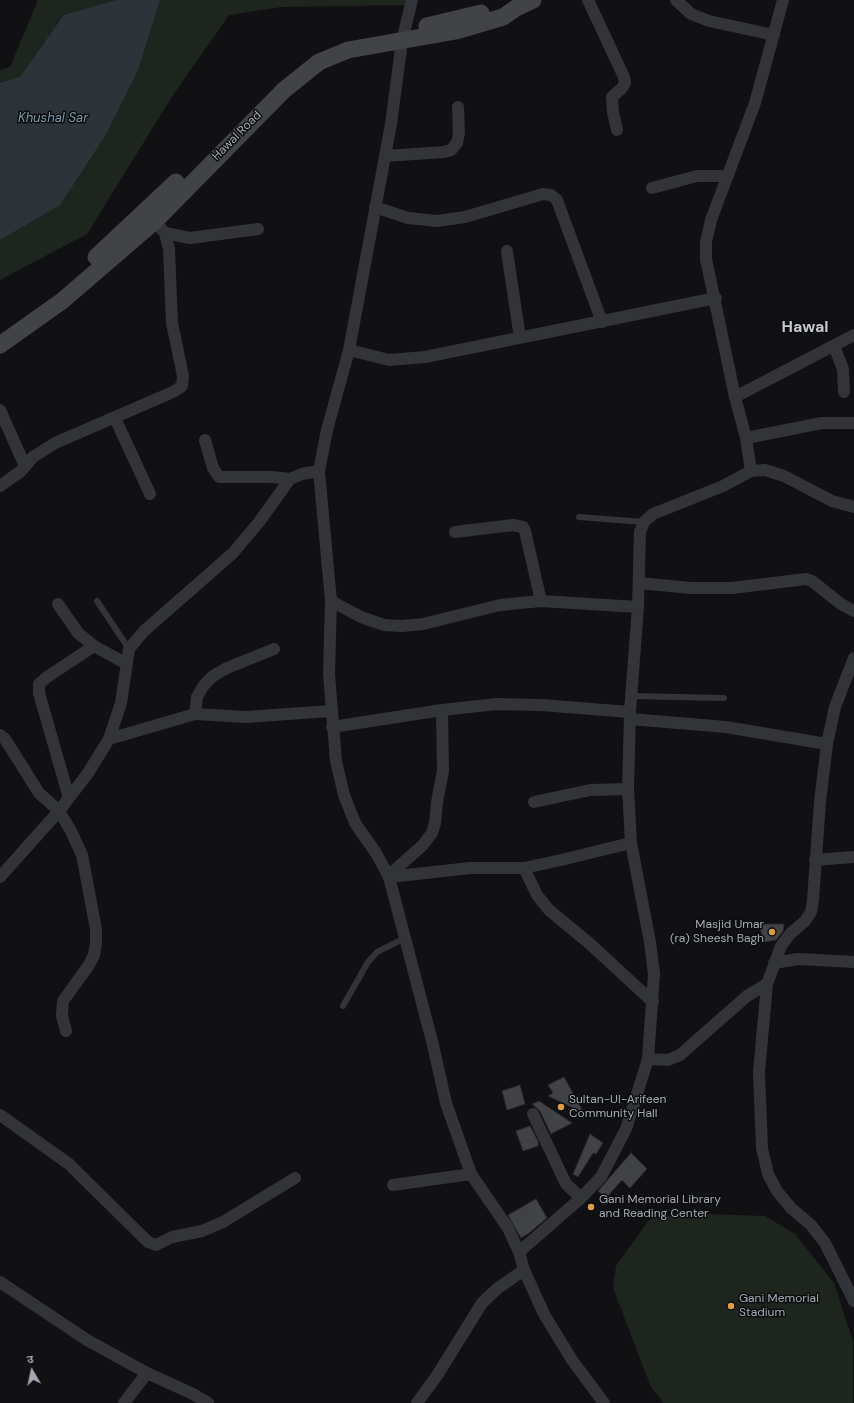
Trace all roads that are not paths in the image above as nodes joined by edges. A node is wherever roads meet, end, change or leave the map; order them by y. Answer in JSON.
{"nodes":[{"id":1,"x":412,"y":0,"type":"edge"},
{"id":2,"x":533,"y":0,"type":"edge"},
{"id":3,"x":588,"y":0,"type":"edge"},
{"id":4,"x":676,"y":0,"type":"edge"},
{"id":5,"x":783,"y":0,"type":"edge"},
{"id":6,"x":774,"y":35,"type":"junction"},
{"id":7,"x":403,"y":36,"type":"junction"},
{"id":8,"x":458,"y":107,"type":"dead end"},
{"id":9,"x":617,"y":130,"type":"dead end"},
{"id":10,"x":385,"y":156,"type":"junction"},
{"id":11,"x":728,"y":176,"type":"junction"},
{"id":12,"x":652,"y":188,"type":"dead end"},
{"id":13,"x":375,"y":207,"type":"junction"},
{"id":14,"x":155,"y":222,"type":"junction"},
{"id":15,"x":258,"y":229,"type":"dead end"},
{"id":16,"x":507,"y":251,"type":"dead end"},
{"id":17,"x":716,"y":298,"type":"junction"},
{"id":18,"x":602,"y":322,"type":"junction"},
{"id":19,"x":0,"y":331,"type":"edge"},
{"id":20,"x":854,"y":335,"type":"edge"},
{"id":21,"x":520,"y":338,"type":"junction"},
{"id":22,"x":0,"y":345,"type":"edge"},
{"id":23,"x":834,"y":346,"type":"junction"},
{"id":24,"x":350,"y":350,"type":"junction"},
{"id":25,"x":844,"y":392,"type":"dead end"},
{"id":26,"x":735,"y":397,"type":"junction"},
{"id":27,"x":0,"y":410,"type":"edge"},
{"id":28,"x":115,"y":418,"type":"junction"},
{"id":29,"x":854,"y":422,"type":"edge"},
{"id":30,"x":746,"y":438,"type":"junction"},
{"id":31,"x":205,"y":440,"type":"dead end"},
{"id":32,"x":25,"y":466,"type":"junction"},
{"id":33,"x":319,"y":471,"type":"junction"},
{"id":34,"x":750,"y":471,"type":"junction"},
{"id":35,"x":290,"y":479,"type":"junction"},
{"id":36,"x":0,"y":486,"type":"edge"},
{"id":37,"x":150,"y":494,"type":"dead end"},
{"id":38,"x":854,"y":507,"type":"edge"},
{"id":39,"x":579,"y":517,"type":"dead end"},
{"id":40,"x":644,"y":522,"type":"junction"},
{"id":41,"x":455,"y":532,"type":"dead end"},
{"id":42,"x":640,"y":583,"type":"junction"},
{"id":43,"x":97,"y":601,"type":"dead end"},
{"id":44,"x":331,"y":601,"type":"junction"},
{"id":45,"x":541,"y":601,"type":"junction"},
{"id":46,"x":58,"y":604,"type":"dead end"},
{"id":47,"x":638,"y":607,"type":"junction"},
{"id":48,"x":854,"y":611,"type":"edge"},
{"id":49,"x":94,"y":646,"type":"junction"},
{"id":50,"x":129,"y":649,"type":"junction"},
{"id":51,"x":274,"y":649,"type":"dead end"},
{"id":52,"x":854,"y":658,"type":"edge"},
{"id":53,"x":127,"y":664,"type":"junction"},
{"id":54,"x":631,"y":696,"type":"junction"},
{"id":55,"x":724,"y":698,"type":"dead end"},
{"id":56,"x":442,"y":710,"type":"junction"},
{"id":57,"x":331,"y":711,"type":"junction"},
{"id":58,"x":195,"y":714,"type":"junction"},
{"id":59,"x":630,"y":715,"type":"junction"},
{"id":60,"x":332,"y":727,"type":"junction"},
{"id":61,"x":0,"y":735,"type":"edge"},
{"id":62,"x":109,"y":739,"type":"junction"},
{"id":63,"x":827,"y":744,"type":"junction"},
{"id":64,"x":628,"y":789,"type":"junction"},
{"id":65,"x":69,"y":798,"type":"junction"},
{"id":66,"x":534,"y":802,"type":"dead end"},
{"id":67,"x":59,"y":811,"type":"junction"},
{"id":68,"x":631,"y":843,"type":"junction"},
{"id":69,"x":854,"y":857,"type":"edge"},
{"id":70,"x":815,"y":860,"type":"junction"},
{"id":71,"x":524,"y":868,"type":"junction"},
{"id":72,"x":389,"y":876,"type":"junction"},
{"id":73,"x":0,"y":877,"type":"edge"},
{"id":74,"x":405,"y":938,"type":"junction"},
{"id":75,"x":854,"y":962,"type":"edge"},
{"id":76,"x":774,"y":963,"type":"junction"},
{"id":77,"x":767,"y":984,"type":"junction"},
{"id":78,"x":653,"y":1002,"type":"junction"},
{"id":79,"x":343,"y":1006,"type":"dead end"},
{"id":80,"x":66,"y":1031,"type":"dead end"},
{"id":81,"x":648,"y":1059,"type":"junction"},
{"id":82,"x":0,"y":1114,"type":"edge"},
{"id":83,"x":533,"y":1114,"type":"dead end"},
{"id":84,"x":471,"y":1174,"type":"junction"},
{"id":85,"x":295,"y":1178,"type":"dead end"},
{"id":86,"x":394,"y":1185,"type":"dead end"},
{"id":87,"x":581,"y":1198,"type":"junction"},
{"id":88,"x":519,"y":1252,"type":"junction"},
{"id":89,"x":524,"y":1270,"type":"junction"},
{"id":90,"x":0,"y":1282,"type":"edge"},
{"id":91,"x":854,"y":1301,"type":"edge"},
{"id":92,"x":148,"y":1373,"type":"junction"},
{"id":93,"x":124,"y":1403,"type":"edge"},
{"id":94,"x":208,"y":1403,"type":"edge"},
{"id":95,"x":417,"y":1403,"type":"edge"},
{"id":96,"x":604,"y":1403,"type":"edge"}],
"edges":[{"from":1,"to":7,"type":"street"},
{"from":2,"to":7,"type":"main road","name":"Hawal Road"},
{"from":3,"to":9,"type":"street"},
{"from":4,"to":6,"type":"street"},
{"from":5,"to":6,"type":"street"},
{"from":6,"to":11,"type":"street"},
{"from":7,"to":10,"type":"street"},
{"from":7,"to":14,"type":"main road","name":"Hawal Road"},
{"from":8,"to":10,"type":"street"},
{"from":10,"to":13,"type":"street"},
{"from":11,"to":12,"type":"street"},
{"from":11,"to":17,"type":"street"},
{"from":13,"to":18,"type":"street"},
{"from":13,"to":24,"type":"street"},
{"from":14,"to":15,"type":"street"},
{"from":14,"to":19,"type":"main road","name":"Hawal Road"},
{"from":14,"to":22,"type":"main road","name":"Hawal Road"},
{"from":14,"to":28,"type":"street"},
{"from":16,"to":21,"type":"street"},
{"from":17,"to":18,"type":"street"},
{"from":17,"to":26,"type":"street"},
{"from":18,"to":21,"type":"street"},
{"from":20,"to":23,"type":"street"},
{"from":21,"to":24,"type":"street"},
{"from":23,"to":25,"type":"street"},
{"from":23,"to":26,"type":"street"},
{"from":24,"to":33,"type":"street"},
{"from":26,"to":30,"type":"street"},
{"from":27,"to":32,"type":"street"},
{"from":28,"to":32,"type":"street"},
{"from":28,"to":37,"type":"street"},
{"from":29,"to":30,"type":"street"},
{"from":30,"to":34,"type":"street"},
{"from":31,"to":35,"type":"street"},
{"from":32,"to":36,"type":"street"},
{"from":33,"to":35,"type":"street"},
{"from":33,"to":44,"type":"street"},
{"from":34,"to":38,"type":"street"},
{"from":34,"to":40,"type":"street"},
{"from":35,"to":50,"type":"street"},
{"from":39,"to":40,"type":"lane"},
{"from":40,"to":42,"type":"street"},
{"from":41,"to":45,"type":"street"},
{"from":42,"to":47,"type":"street"},
{"from":42,"to":48,"type":"street"},
{"from":43,"to":50,"type":"lane"},
{"from":44,"to":45,"type":"street"},
{"from":44,"to":57,"type":"street"},
{"from":45,"to":47,"type":"street"},
{"from":46,"to":49,"type":"street"},
{"from":47,"to":54,"type":"street"},
{"from":49,"to":53,"type":"street"},
{"from":49,"to":65,"type":"street"},
{"from":50,"to":53,"type":"street"},
{"from":51,"to":58,"type":"street"},
{"from":52,"to":63,"type":"street"},
{"from":53,"to":62,"type":"street"},
{"from":54,"to":55,"type":"lane"},
{"from":54,"to":59,"type":"street"},
{"from":56,"to":59,"type":"street"},
{"from":56,"to":60,"type":"street"},
{"from":56,"to":72,"type":"street"},
{"from":57,"to":58,"type":"street"},
{"from":57,"to":60,"type":"street"},
{"from":58,"to":62,"type":"street"},
{"from":59,"to":63,"type":"street"},
{"from":59,"to":64,"type":"street"},
{"from":60,"to":72,"type":"street"},
{"from":61,"to":67,"type":"street"},
{"from":62,"to":65,"type":"street"},
{"from":63,"to":70,"type":"street"},
{"from":64,"to":66,"type":"street"},
{"from":64,"to":68,"type":"street"},
{"from":65,"to":67,"type":"street"},
{"from":67,"to":73,"type":"street"},
{"from":67,"to":80,"type":"street"},
{"from":68,"to":71,"type":"street"},
{"from":68,"to":78,"type":"street"},
{"from":69,"to":70,"type":"street"},
{"from":70,"to":76,"type":"street"},
{"from":71,"to":72,"type":"street"},
{"from":71,"to":78,"type":"street"},
{"from":72,"to":74,"type":"street"},
{"from":74,"to":79,"type":"lane"},
{"from":74,"to":84,"type":"street"},
{"from":75,"to":76,"type":"street"},
{"from":76,"to":77,"type":"street"},
{"from":77,"to":81,"type":"street"},
{"from":77,"to":91,"type":"street"},
{"from":78,"to":81,"type":"street"},
{"from":81,"to":87,"type":"street"},
{"from":82,"to":85,"type":"street"},
{"from":83,"to":87,"type":"street"},
{"from":84,"to":86,"type":"street"},
{"from":84,"to":88,"type":"street"},
{"from":87,"to":88,"type":"street"},
{"from":88,"to":89,"type":"street"},
{"from":89,"to":95,"type":"street"},
{"from":89,"to":96,"type":"street"},
{"from":90,"to":92,"type":"street"},
{"from":92,"to":93,"type":"street"},
{"from":92,"to":94,"type":"street"}]}
